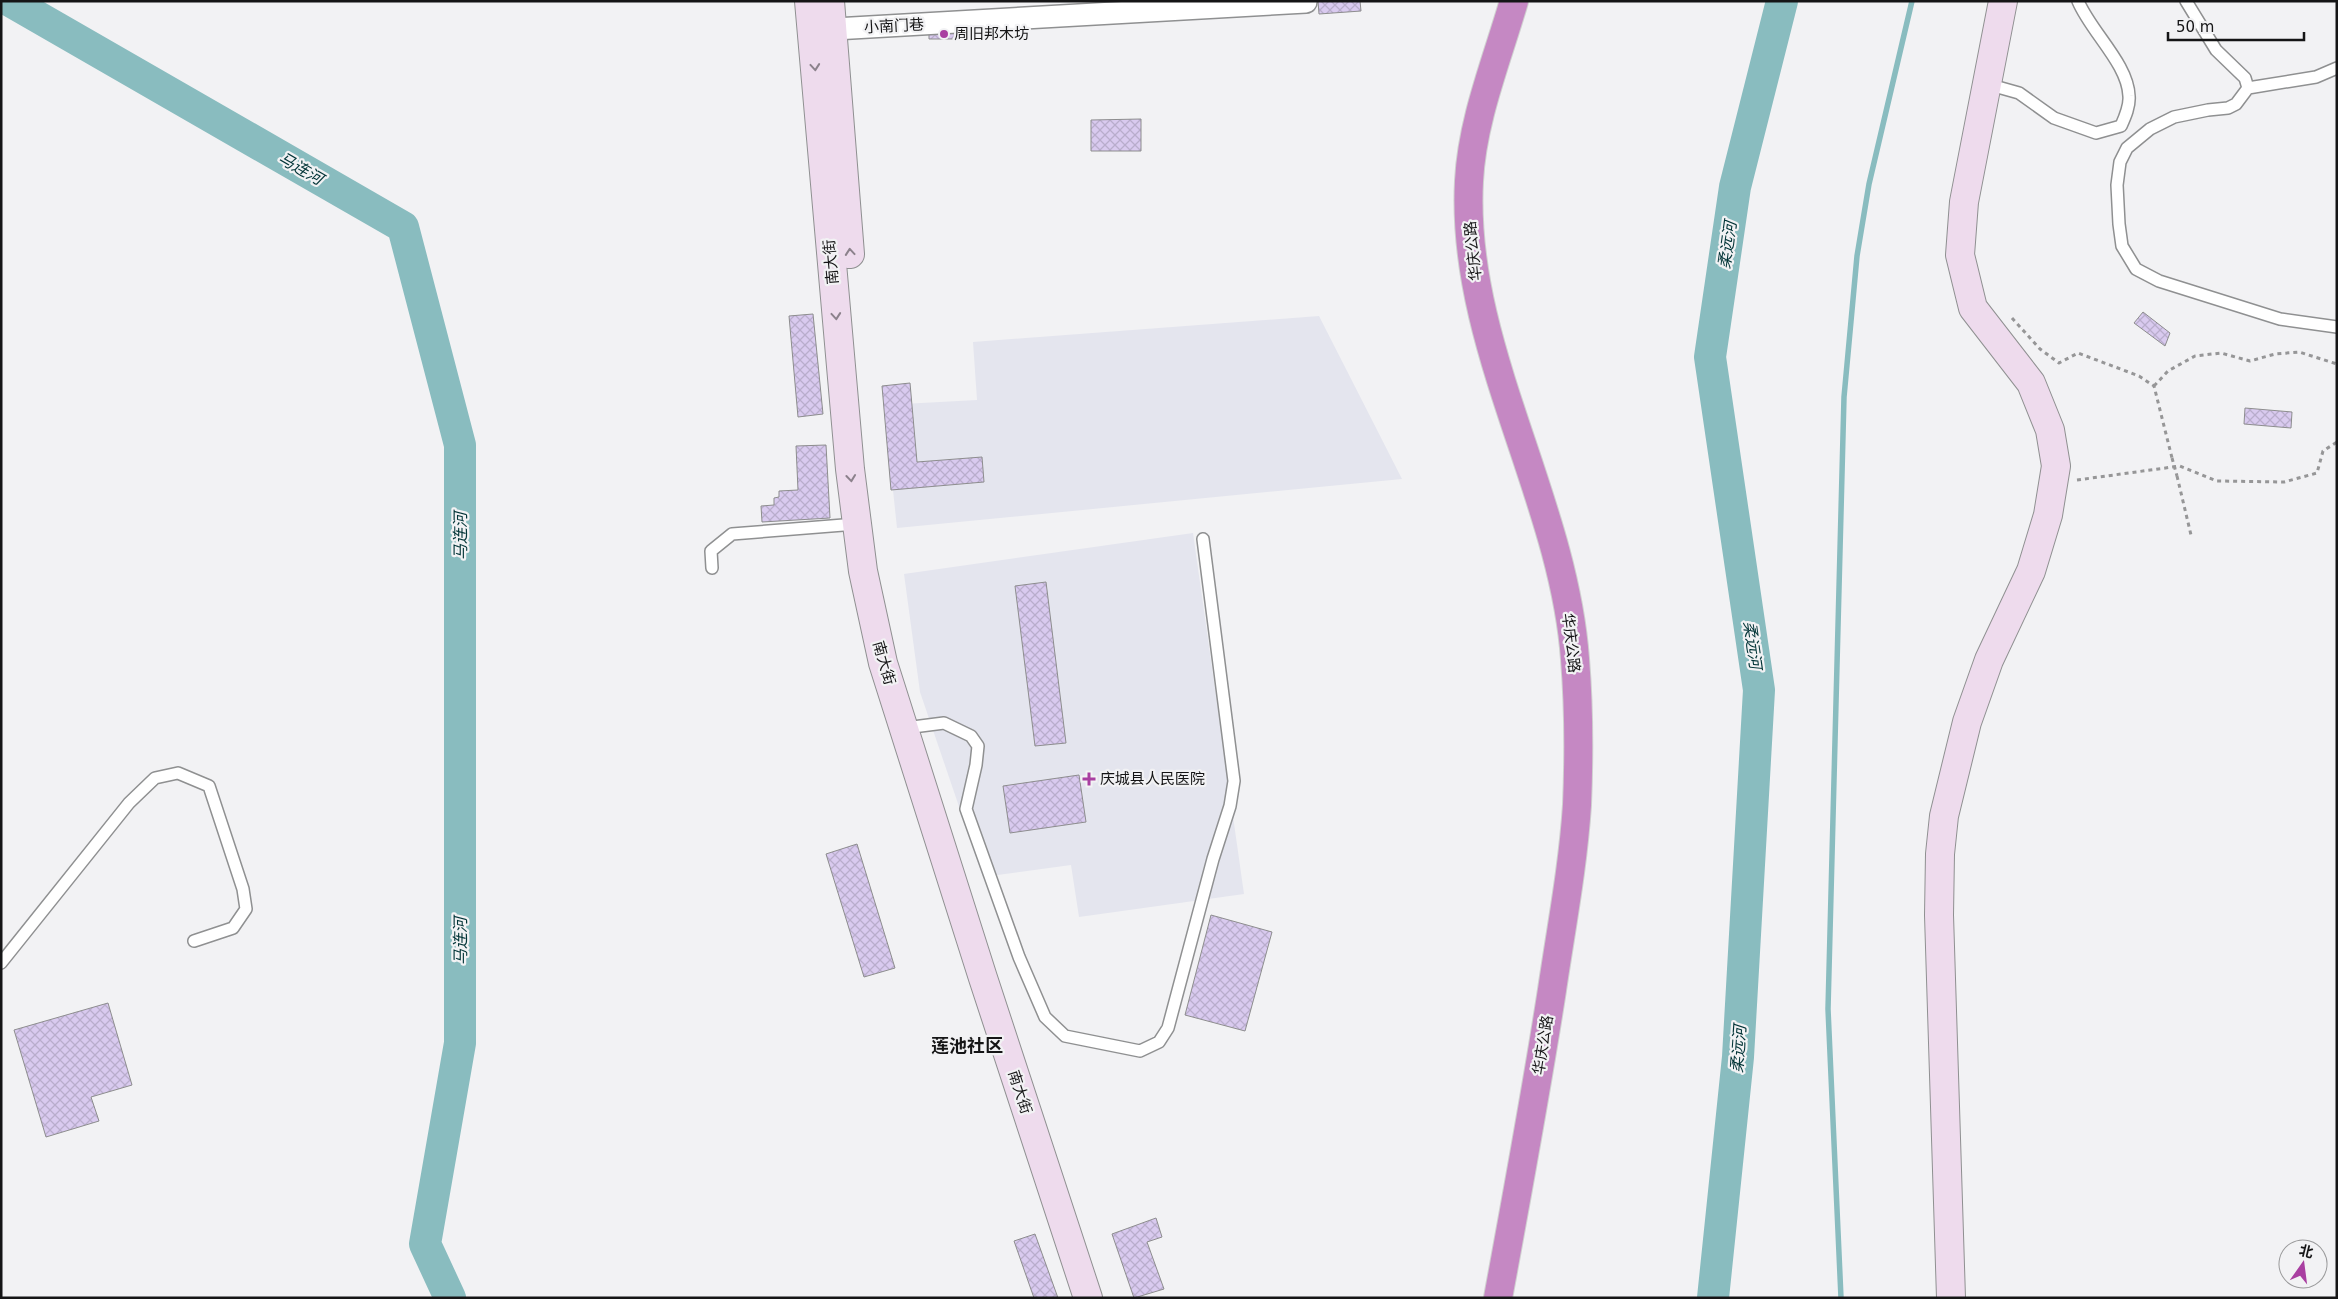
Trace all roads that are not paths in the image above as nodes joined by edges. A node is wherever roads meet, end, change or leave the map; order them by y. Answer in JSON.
{"nodes":[{"id":1,"x":810,"y":1,"type":"edge"},
{"id":2,"x":830,"y":1,"type":"edge"},
{"id":3,"x":1514,"y":1,"type":"edge"},
{"id":4,"x":1523,"y":1,"type":"edge"},
{"id":5,"x":2003,"y":1,"type":"edge"},
{"id":6,"x":2078,"y":1,"type":"edge"},
{"id":7,"x":2186,"y":1,"type":"edge"},
{"id":8,"x":1306,"y":2,"type":"edge"},
{"id":9,"x":1194,"y":5,"type":"edge"},
{"id":10,"x":822,"y":30,"type":"junction"},
{"id":11,"x":2337,"y":68,"type":"edge"},
{"id":12,"x":1987,"y":84,"type":"junction"},
{"id":13,"x":2248,"y":88,"type":"junction"},
{"id":14,"x":2337,"y":327,"type":"edge"},
{"id":15,"x":856,"y":524,"type":"junction"},
{"id":16,"x":1202,"y":539,"type":"dead end"},
{"id":17,"x":712,"y":568,"type":"dead end"},
{"id":18,"x":911,"y":727,"type":"junction"},
{"id":19,"x":1940,"y":854,"type":"junction"},
{"id":20,"x":194,"y":940,"type":"dead end"},
{"id":21,"x":1,"y":963,"type":"edge"},
{"id":22,"x":1088,"y":1298,"type":"edge"},
{"id":23,"x":1103,"y":1298,"type":"edge"},
{"id":24,"x":1498,"y":1298,"type":"edge"},
{"id":25,"x":1507,"y":1298,"type":"edge"},
{"id":26,"x":1951,"y":1298,"type":"edge"},
{"id":27,"x":1959,"y":1298,"type":"edge"}],
"edges":[{"from":1,"to":10,"type":"main road","name":"南大街"},
{"from":2,"to":10,"type":"main road","name":"南大街"},
{"from":3,"to":24,"type":"highway","name":"华庆公路"},
{"from":4,"to":25,"type":"highway","name":"华庆公路"},
{"from":5,"to":12,"type":"main road"},
{"from":6,"to":12,"type":"lane"},
{"from":7,"to":13,"type":"lane"},
{"from":8,"to":9,"type":"street","name":"小南门巷"},
{"from":9,"to":10,"type":"street","name":"小南门巷"},
{"from":10,"to":15,"type":"main road","name":"南大街","one_way":true},
{"from":18,"to":10,"type":"main road","name":"南大街","one_way":true},
{"from":11,"to":13,"type":"lane"},
{"from":12,"to":19,"type":"main road"},
{"from":13,"to":14,"type":"lane"},
{"from":15,"to":17,"type":"lane"},
{"from":15,"to":18,"type":"main road","name":"南大街"},
{"from":16,"to":18,"type":"lane"},
{"from":18,"to":22,"type":"main road","name":"南大街"},
{"from":18,"to":23,"type":"main road","name":"南大街"},
{"from":19,"to":26,"type":"main road"},
{"from":19,"to":27,"type":"main road"},
{"from":20,"to":21,"type":"lane"}]}
